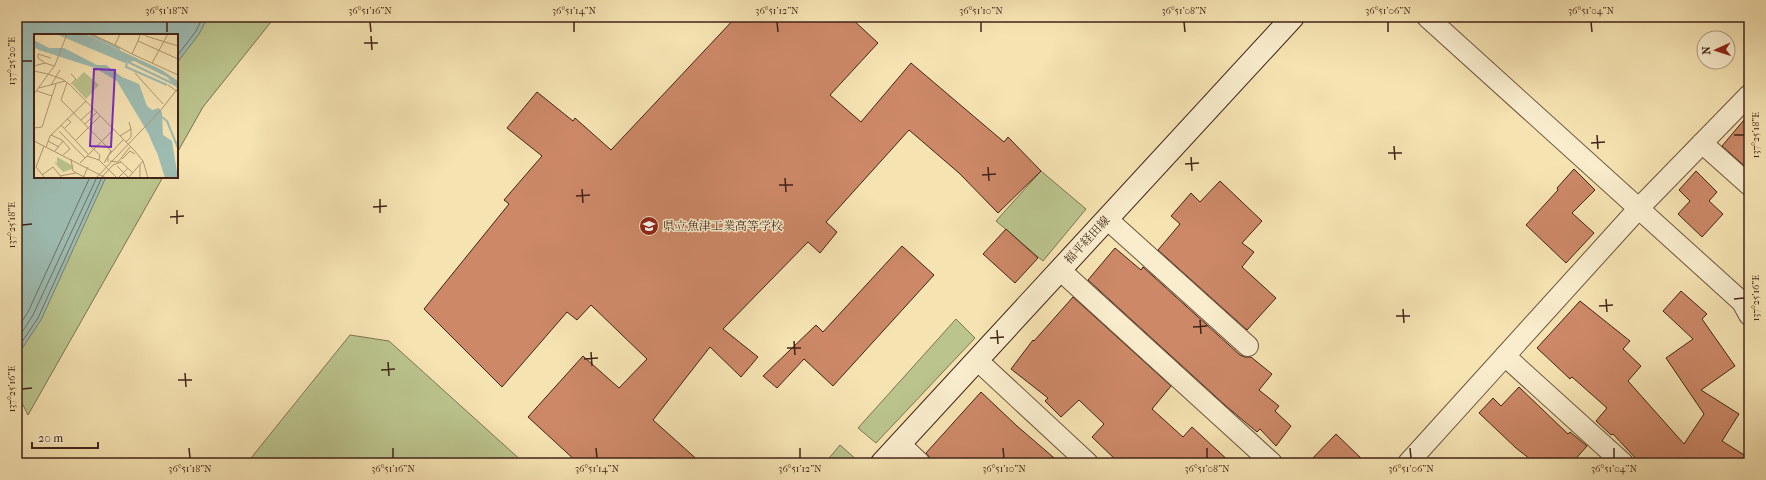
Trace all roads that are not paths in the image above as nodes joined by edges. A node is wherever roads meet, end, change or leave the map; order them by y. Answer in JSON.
{"nodes":[{"id":1,"x":1293,"y":17,"type":"edge"},
{"id":2,"x":1427,"y":17,"type":"edge"},
{"id":3,"x":1749,"y":96,"type":"edge"},
{"id":4,"x":1702,"y":143,"type":"junction"},
{"id":5,"x":1749,"y":185,"type":"edge"},
{"id":6,"x":1639,"y":208,"type":"junction"},
{"id":7,"x":1107,"y":219,"type":"junction"},
{"id":8,"x":1060,"y":270,"type":"junction"},
{"id":9,"x":1749,"y":315,"type":"edge"},
{"id":10,"x":1248,"y":346,"type":"dead end"},
{"id":11,"x":1505,"y":356,"type":"junction"},
{"id":12,"x":977,"y":360,"type":"junction"},
{"id":13,"x":900,"y":444,"type":"junction"},
{"id":14,"x":882,"y":463,"type":"edge"},
{"id":15,"x":920,"y":463,"type":"edge"},
{"id":16,"x":1088,"y":463,"type":"edge"},
{"id":17,"x":1272,"y":463,"type":"edge"},
{"id":18,"x":1408,"y":463,"type":"edge"},
{"id":19,"x":1623,"y":463,"type":"edge"}],
"edges":[{"from":1,"to":7,"type":"main road","name":"福平経田線"},
{"from":2,"to":6,"type":"street"},
{"from":3,"to":4,"type":"street"},
{"from":4,"to":5,"type":"street"},
{"from":4,"to":6,"type":"street"},
{"from":6,"to":9,"type":"street"},
{"from":6,"to":11,"type":"street"},
{"from":7,"to":8,"type":"main road","name":"福平経田線"},
{"from":7,"to":10,"type":"street"},
{"from":8,"to":12,"type":"main road","name":"福平経田線"},
{"from":8,"to":17,"type":"street"},
{"from":11,"to":18,"type":"street"},
{"from":11,"to":19,"type":"street"},
{"from":12,"to":13,"type":"main road","name":"福平経田線"},
{"from":12,"to":16,"type":"street"},
{"from":13,"to":14,"type":"main road","name":"福平経田線"},
{"from":13,"to":15,"type":"street"}]}
